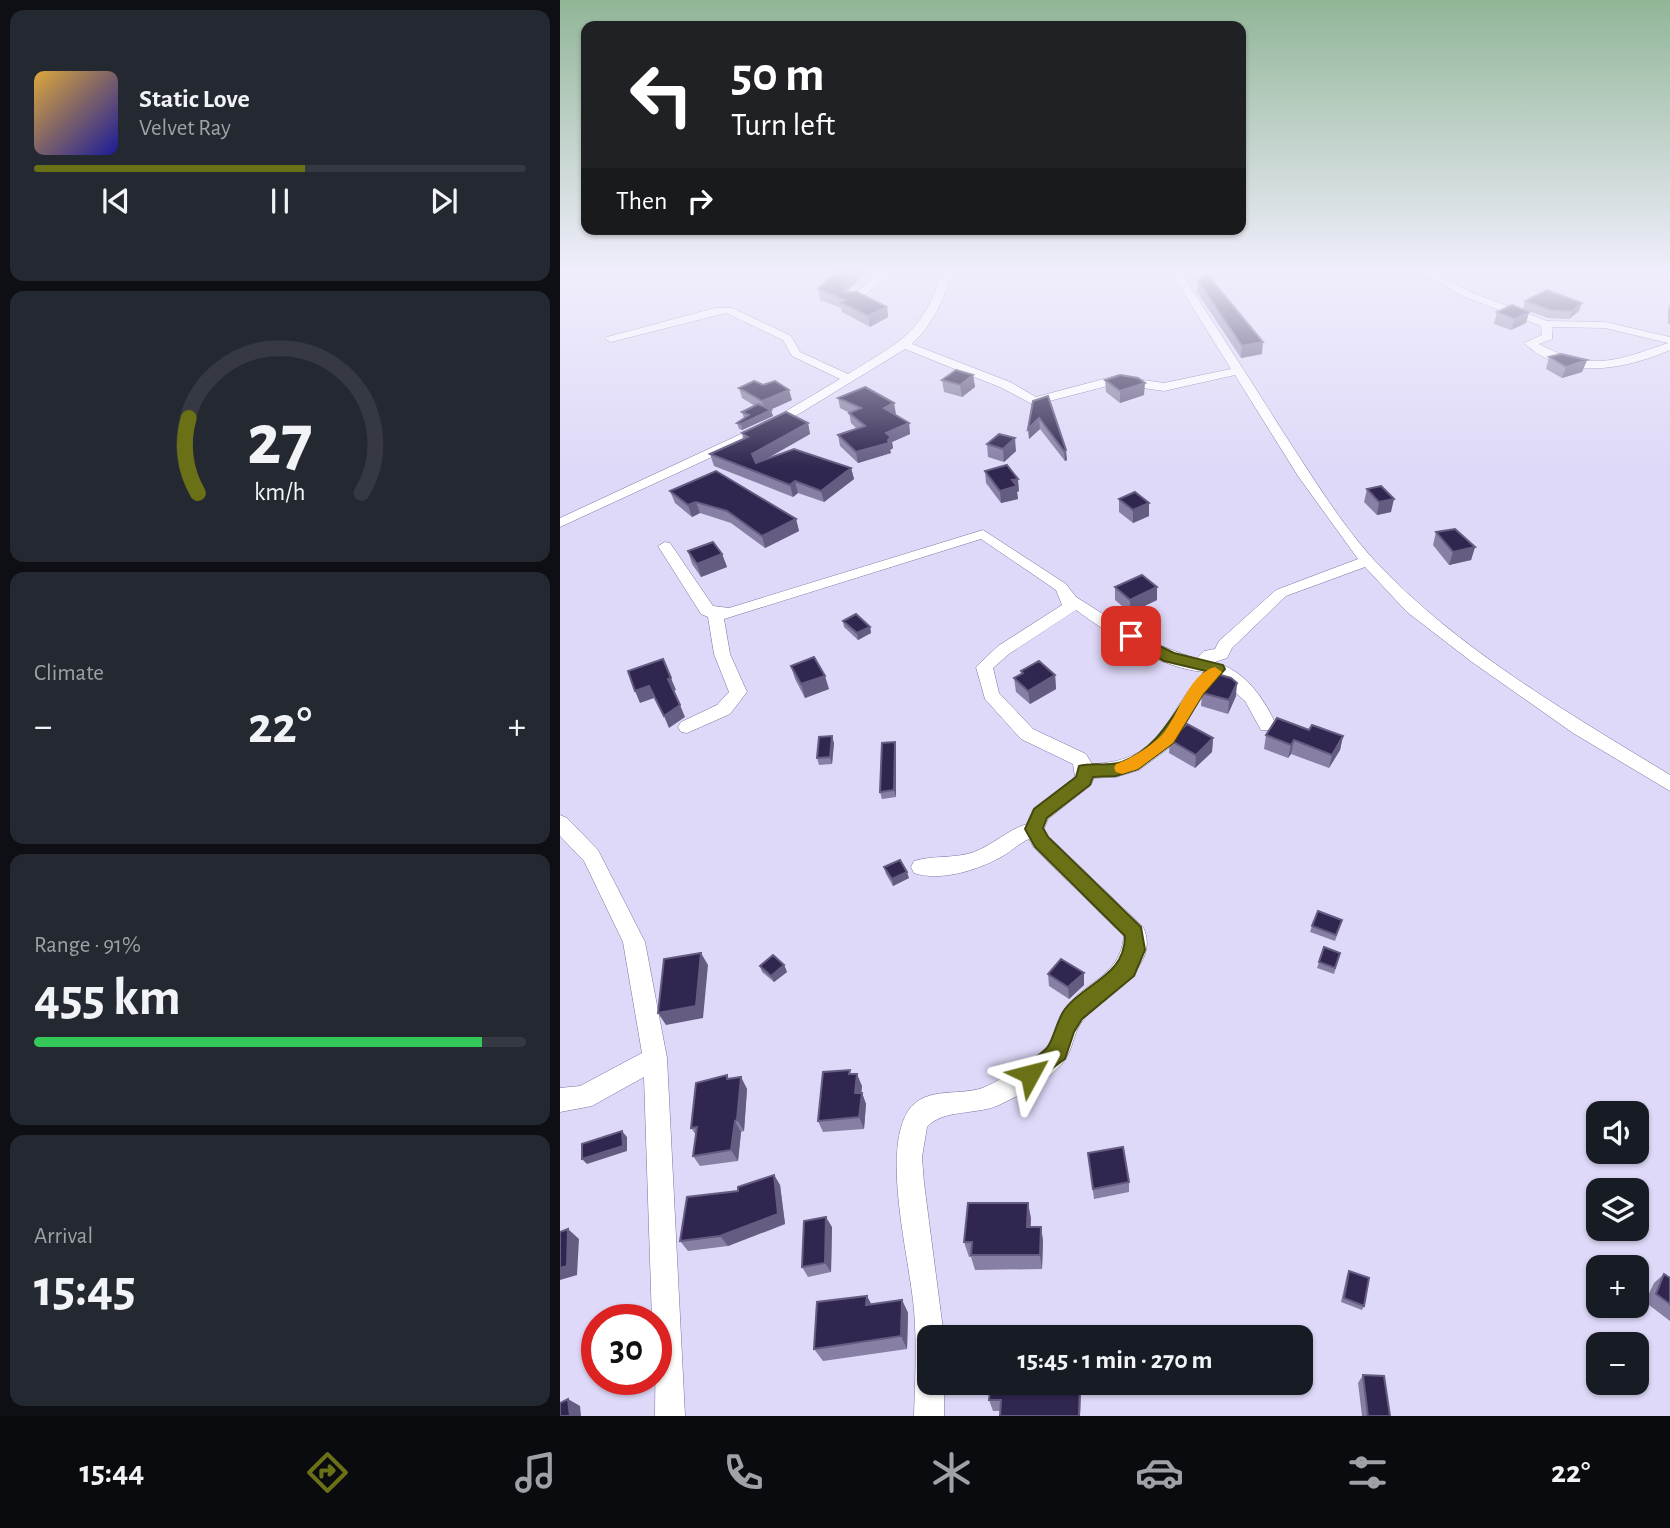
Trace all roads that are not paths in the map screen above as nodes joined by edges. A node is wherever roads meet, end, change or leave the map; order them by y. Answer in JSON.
{"nodes":[{"id":1,"x":629,"y":335,"type":"edge"},
{"id":2,"x":781,"y":335,"type":"edge"},
{"id":3,"x":916,"y":335,"type":"edge"},
{"id":4,"x":1215,"y":335,"type":"edge"},
{"id":5,"x":1548,"y":335,"type":"edge"},
{"id":6,"x":1649,"y":335,"type":"edge"},
{"id":7,"x":611,"y":340,"type":"dead end"},
{"id":8,"x":1670,"y":340,"type":"edge"},
{"id":9,"x":904,"y":345,"type":"junction"},
{"id":10,"x":1670,"y":346,"type":"edge"},
{"id":11,"x":1238,"y":371,"type":"junction"},
{"id":12,"x":848,"y":378,"type":"junction"},
{"id":13,"x":560,"y":523,"type":"edge"},
{"id":14,"x":665,"y":546,"type":"dead end"},
{"id":15,"x":1367,"y":561,"type":"junction"},
{"id":16,"x":1069,"y":600,"type":"junction"},
{"id":17,"x":716,"y":614,"type":"junction"},
{"id":18,"x":1208,"y":667,"type":"junction"},
{"id":19,"x":1266,"y":725,"type":"dead end"},
{"id":20,"x":687,"y":727,"type":"dead end"},
{"id":21,"x":1085,"y":771,"type":"junction"},
{"id":22,"x":1670,"y":784,"type":"edge"},
{"id":23,"x":560,"y":823,"type":"edge"},
{"id":24,"x":1035,"y":830,"type":"junction"},
{"id":25,"x":921,"y":867,"type":"dead end"},
{"id":26,"x":655,"y":1058,"type":"junction"},
{"id":27,"x":560,"y":1100,"type":"edge"},
{"id":28,"x":670,"y":1416,"type":"edge"},
{"id":29,"x":929,"y":1416,"type":"edge"}],
"edges":[{"from":1,"to":7,"type":"street"},
{"from":2,"to":12,"type":"street"},
{"from":3,"to":9,"type":"street"},
{"from":4,"to":11,"type":"street"},
{"from":5,"to":10,"type":"street"},
{"from":6,"to":8,"type":"street"},
{"from":9,"to":11,"type":"street"},
{"from":9,"to":12,"type":"street"},
{"from":11,"to":15,"type":"street"},
{"from":12,"to":13,"type":"street"},
{"from":14,"to":17,"type":"street"},
{"from":15,"to":18,"type":"street"},
{"from":15,"to":22,"type":"street"},
{"from":16,"to":17,"type":"street"},
{"from":16,"to":18,"type":"street"},
{"from":16,"to":21,"type":"street"},
{"from":17,"to":20,"type":"street"},
{"from":18,"to":19,"type":"street"},
{"from":18,"to":21,"type":"street"},
{"from":21,"to":24,"type":"street"},
{"from":23,"to":26,"type":"street"},
{"from":24,"to":25,"type":"street"},
{"from":24,"to":29,"type":"street"},
{"from":26,"to":27,"type":"street"},
{"from":26,"to":28,"type":"street"}]}
